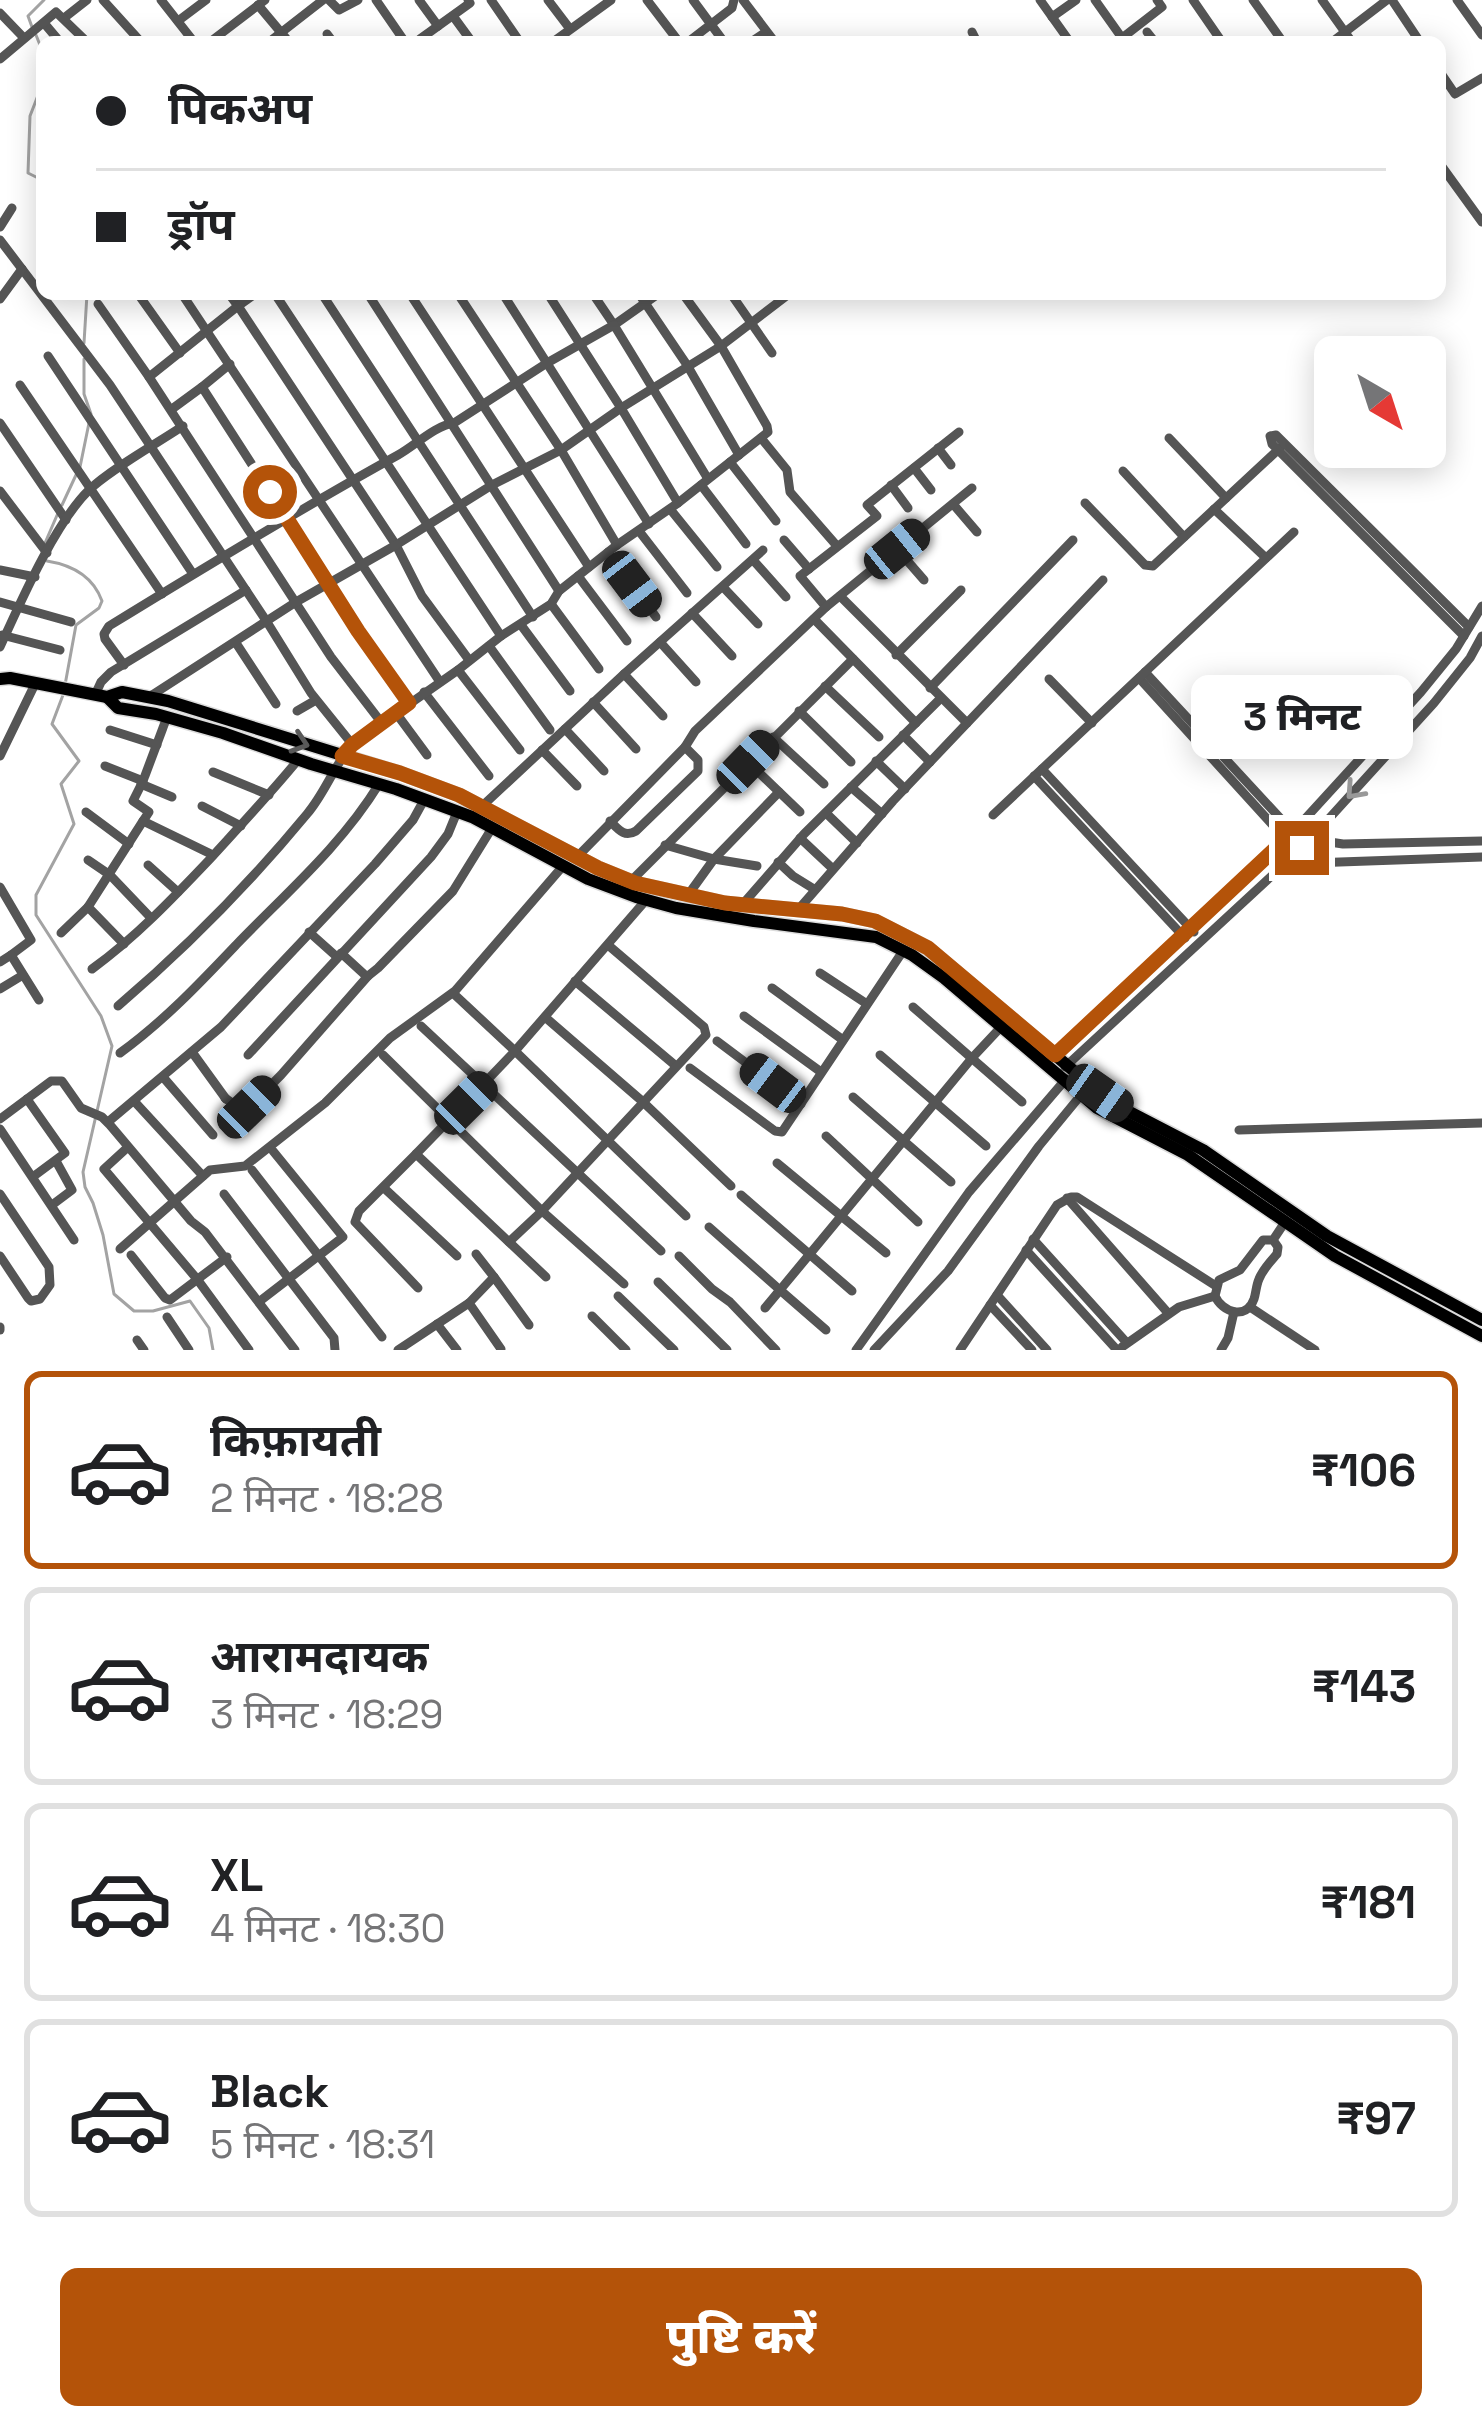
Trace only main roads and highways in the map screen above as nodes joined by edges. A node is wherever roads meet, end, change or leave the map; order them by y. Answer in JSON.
{"nodes":[{"id":1,"x":3,"y":676,"type":"edge"},
{"id":2,"x":101,"y":696,"type":"junction"},
{"id":3,"x":476,"y":812,"type":"junction"},
{"id":4,"x":626,"y":886,"type":"junction"},
{"id":5,"x":1050,"y":1060,"type":"junction"},
{"id":6,"x":1066,"y":1073,"type":"junction"},
{"id":7,"x":1482,"y":1321,"type":"edge"},
{"id":8,"x":1482,"y":1336,"type":"edge"}],
"edges":[{"from":1,"to":2,"type":"main road"},
{"from":2,"to":3,"type":"main road"},
{"from":2,"to":3,"type":"main road","one_way":true},
{"from":3,"to":4,"type":"main road"},
{"from":3,"to":4,"type":"main road"},
{"from":4,"to":5,"type":"main road"},
{"from":4,"to":5,"type":"main road"},
{"from":5,"to":6,"type":"main road"},
{"from":6,"to":7,"type":"main road"},
{"from":6,"to":8,"type":"main road"}]}
